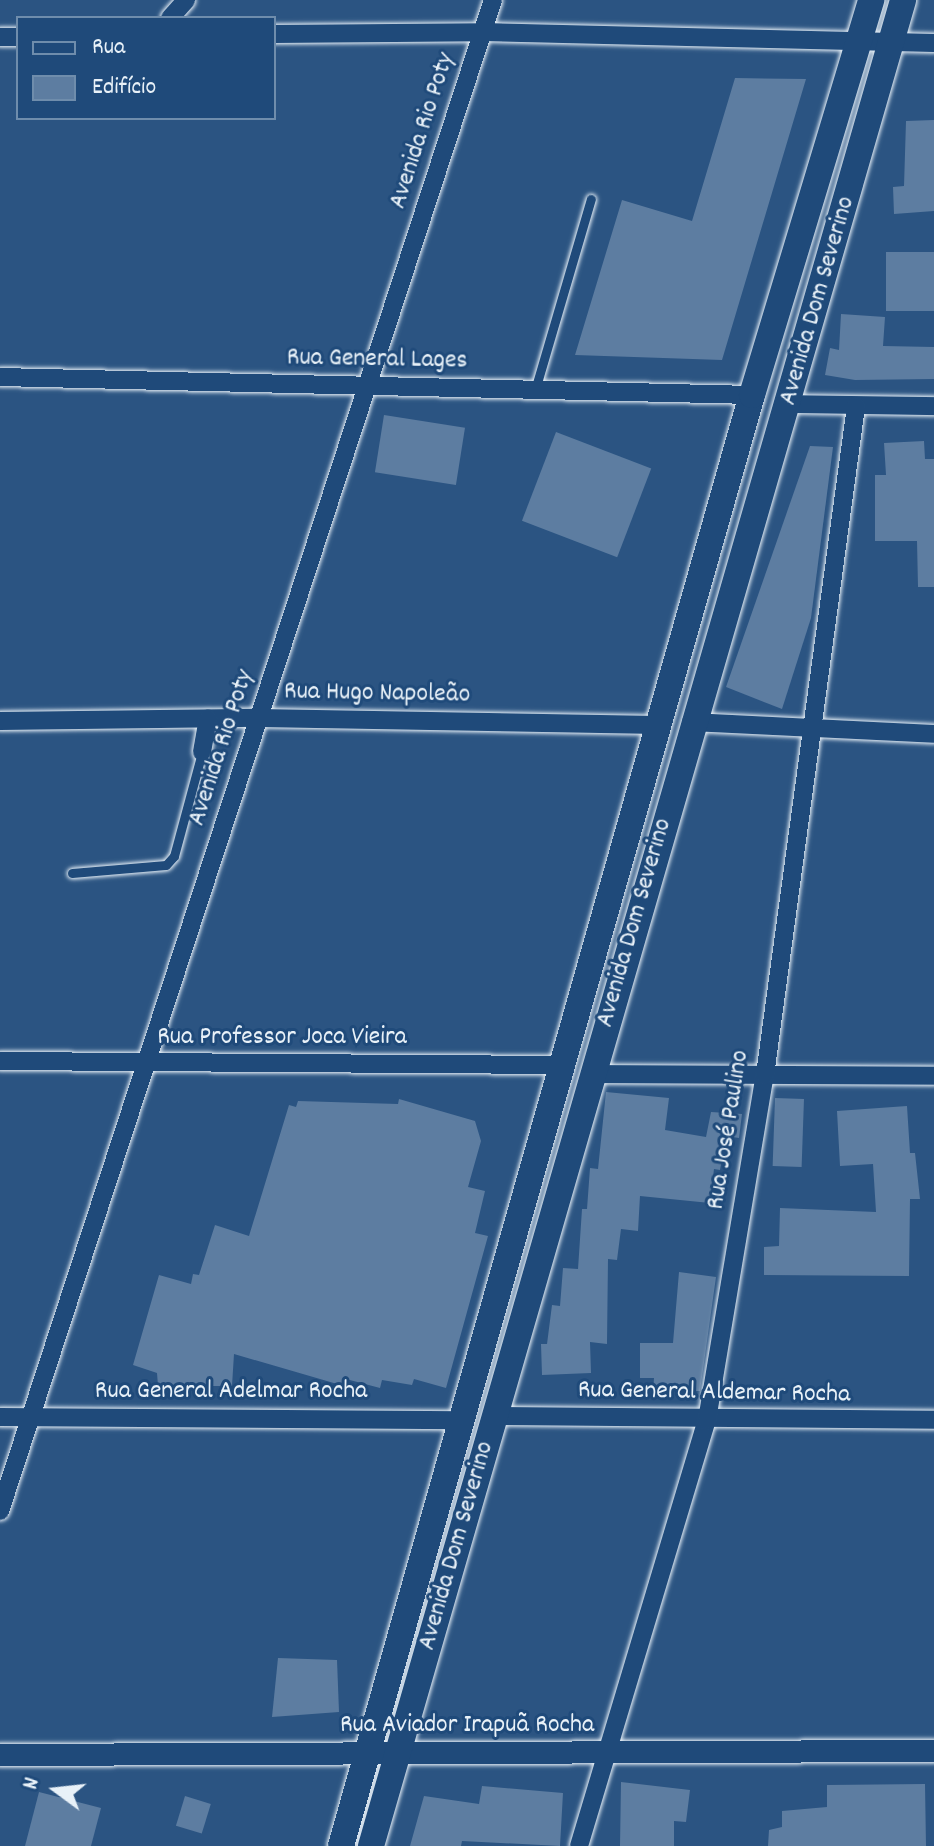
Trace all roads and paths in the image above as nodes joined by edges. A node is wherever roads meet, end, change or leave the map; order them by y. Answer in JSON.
{"nodes":[{"id":1,"x":186,"y":0,"type":"edge"},
{"id":2,"x":493,"y":0,"type":"edge"},
{"id":3,"x":871,"y":0,"type":"edge"},
{"id":4,"x":903,"y":0,"type":"edge"},
{"id":5,"x":172,"y":16,"type":"edge"},
{"id":6,"x":483,"y":32,"type":"junction"},
{"id":7,"x":276,"y":34,"type":"edge"},
{"id":8,"x":860,"y":40,"type":"junction"},
{"id":9,"x":892,"y":43,"type":"junction"},
{"id":10,"x":934,"y":43,"type":"edge"},
{"id":11,"x":591,"y":199,"type":"dead end"},
{"id":12,"x":0,"y":377,"type":"edge"},
{"id":13,"x":366,"y":386,"type":"junction"},
{"id":14,"x":535,"y":390,"type":"junction"},
{"id":15,"x":752,"y":395,"type":"junction"},
{"id":16,"x":788,"y":404,"type":"junction"},
{"id":17,"x":856,"y":406,"type":"junction"},
{"id":18,"x":934,"y":406,"type":"edge"},
{"id":19,"x":259,"y":718,"type":"junction"},
{"id":20,"x":208,"y":719,"type":"junction"},
{"id":21,"x":0,"y":721,"type":"edge"},
{"id":22,"x":691,"y":722,"type":"junction"},
{"id":23,"x":658,"y":725,"type":"junction"},
{"id":24,"x":813,"y":728,"type":"junction"},
{"id":25,"x":934,"y":734,"type":"edge"},
{"id":26,"x":202,"y":752,"type":"joint"},
{"id":27,"x":72,"y":873,"type":"dead end"},
{"id":28,"x":0,"y":1061,"type":"edge"},
{"id":29,"x":148,"y":1063,"type":"junction"},
{"id":30,"x":565,"y":1065,"type":"junction"},
{"id":31,"x":593,"y":1074,"type":"junction"},
{"id":32,"x":765,"y":1075,"type":"junction"},
{"id":33,"x":934,"y":1076,"type":"edge"},
{"id":34,"x":494,"y":1416,"type":"junction"},
{"id":35,"x":0,"y":1417,"type":"edge"},
{"id":36,"x":28,"y":1417,"type":"junction"},
{"id":37,"x":462,"y":1420,"type":"junction"},
{"id":38,"x":707,"y":1420,"type":"junction"},
{"id":39,"x":934,"y":1420,"type":"edge"},
{"id":40,"x":0,"y":1511,"type":"edge"},
{"id":41,"x":934,"y":1751,"type":"edge"},
{"id":42,"x":606,"y":1753,"type":"junction"},
{"id":43,"x":0,"y":1755,"type":"edge"},
{"id":44,"x":369,"y":1756,"type":"junction"},
{"id":45,"x":397,"y":1756,"type":"junction"},
{"id":46,"x":341,"y":1846,"type":"edge"},
{"id":47,"x":371,"y":1846,"type":"edge"},
{"id":48,"x":579,"y":1846,"type":"edge"}],
"edges":[{"from":1,"to":5,"type":"street"},
{"from":2,"to":6,"type":"street","name":"Avenida Rio Poty"},
{"from":3,"to":8,"type":"main road","name":"Avenida Dom Severino"},
{"from":4,"to":9,"type":"main road","name":"Avenida Dom Severino"},
{"from":6,"to":7,"type":"street"},
{"from":6,"to":8,"type":"street"},
{"from":6,"to":13,"type":"street","name":"Avenida Rio Poty"},
{"from":8,"to":9,"type":"street"},
{"from":8,"to":15,"type":"main road","name":"Avenida Dom Severino"},
{"from":9,"to":10,"type":"street"},
{"from":9,"to":16,"type":"main road","name":"Avenida Dom Severino"},
{"from":11,"to":14,"type":"lane"},
{"from":12,"to":13,"type":"street","name":"Rua General Lages"},
{"from":13,"to":14,"type":"street","name":"Rua General Lages"},
{"from":13,"to":19,"type":"street","name":"Avenida Rio Poty"},
{"from":14,"to":15,"type":"street","name":"Rua General Lages"},
{"from":15,"to":23,"type":"main road","name":"Avenida Dom Severino"},
{"from":16,"to":17,"type":"street"},
{"from":16,"to":22,"type":"main road","name":"Avenida Dom Severino"},
{"from":17,"to":18,"type":"street"},
{"from":17,"to":24,"type":"street","name":"Rua José Paulino"},
{"from":19,"to":20,"type":"street","name":"Rua Hugo Napoleão"},
{"from":19,"to":23,"type":"street","name":"Rua Hugo Napoleão"},
{"from":19,"to":29,"type":"street","name":"Avenida Rio Poty"},
{"from":20,"to":21,"type":"street","name":"Rua Hugo Napoleão"},
{"from":20,"to":26,"type":"street"},
{"from":22,"to":24,"type":"street"},
{"from":22,"to":31,"type":"main road","name":"Avenida Dom Severino"},
{"from":23,"to":30,"type":"main road","name":"Avenida Dom Severino"},
{"from":24,"to":25,"type":"street"},
{"from":24,"to":32,"type":"street","name":"Rua José Paulino"},
{"from":26,"to":27,"type":"lane"},
{"from":28,"to":29,"type":"street","name":"Rua Professor Joca Vieira"},
{"from":29,"to":30,"type":"street","name":"Rua Professor Joca Vieira"},
{"from":29,"to":36,"type":"street","name":"Avenida Rio Poty"},
{"from":30,"to":37,"type":"main road","name":"Avenida Dom Severino"},
{"from":31,"to":32,"type":"street"},
{"from":31,"to":34,"type":"main road","name":"Avenida Dom Severino"},
{"from":32,"to":33,"type":"street"},
{"from":32,"to":38,"type":"street","name":"Rua José Paulino"},
{"from":34,"to":38,"type":"street","name":"Rua General Aldemar Rocha"},
{"from":34,"to":45,"type":"main road","name":"Avenida Dom Severino"},
{"from":35,"to":36,"type":"street","name":"Rua General Adelmar Rocha"},
{"from":36,"to":37,"type":"street","name":"Rua General Adelmar Rocha"},
{"from":36,"to":40,"type":"street","name":"Avenida Rio Poty"},
{"from":37,"to":44,"type":"main road","name":"Avenida Dom Severino"},
{"from":38,"to":39,"type":"street","name":"Rua General Aldemar Rocha"},
{"from":38,"to":42,"type":"street","name":"Rua José Paulino"},
{"from":41,"to":42,"type":"street","name":"Rua Aviador Irapuã Rocha"},
{"from":42,"to":45,"type":"street","name":"Rua Aviador Irapuã Rocha"},
{"from":42,"to":48,"type":"street","name":"Rua José Paulino"},
{"from":43,"to":44,"type":"street","name":"Rua Aviador Irapuã Rocha"},
{"from":44,"to":45,"type":"street","name":"Rua Aviador Irapuã Rocha"},
{"from":44,"to":46,"type":"main road","name":"Avenida Dom Severino"},
{"from":45,"to":47,"type":"main road","name":"Avenida Dom Severino"}]}
